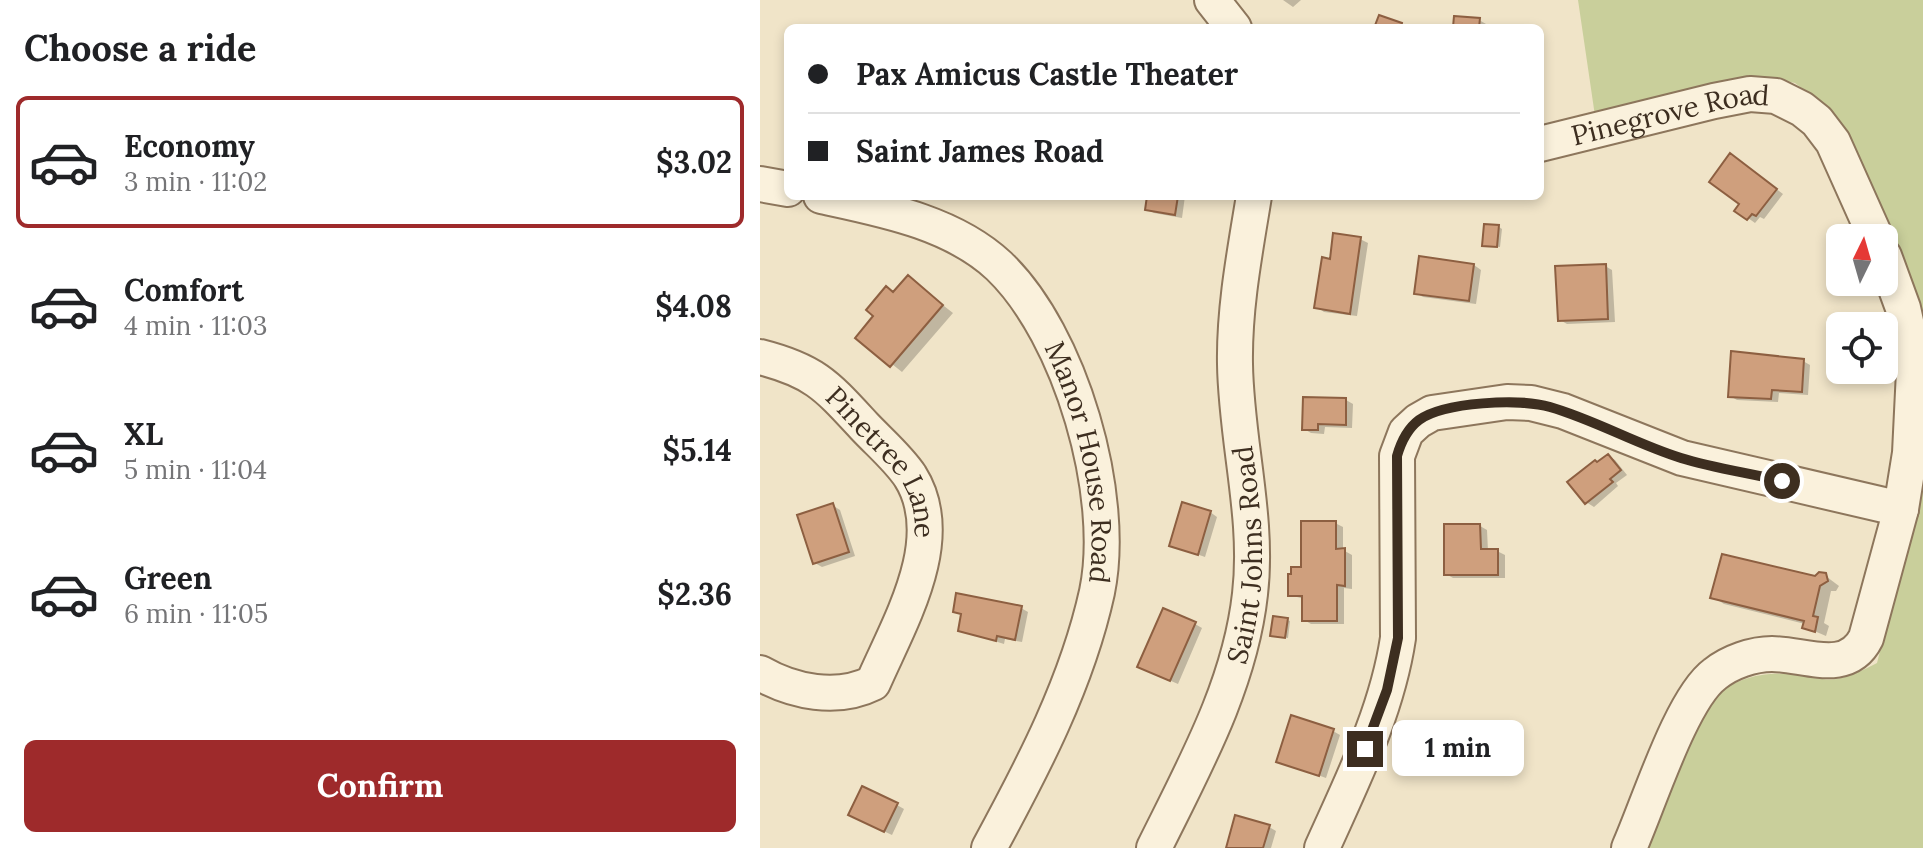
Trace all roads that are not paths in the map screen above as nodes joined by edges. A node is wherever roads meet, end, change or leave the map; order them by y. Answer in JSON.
{"nodes":[{"id":1,"x":1212,"y":0,"type":"edge"},
{"id":2,"x":1231,"y":24,"type":"edge"},
{"id":3,"x":1544,"y":143,"type":"edge"},
{"id":4,"x":760,"y":184,"type":"edge"},
{"id":5,"x":784,"y":188,"type":"edge"},
{"id":6,"x":840,"y":200,"type":"edge"},
{"id":7,"x":1253,"y":200,"type":"edge"},
{"id":8,"x":1870,"y":224,"type":"edge"},
{"id":9,"x":1898,"y":294,"type":"edge"},
{"id":10,"x":760,"y":357,"type":"edge"},
{"id":11,"x":1901,"y":509,"type":"junction"},
{"id":12,"x":760,"y":673,"type":"edge"},
{"id":13,"x":989,"y":848,"type":"edge"},
{"id":14,"x":1154,"y":848,"type":"edge"},
{"id":15,"x":1322,"y":848,"type":"edge"},
{"id":16,"x":1629,"y":848,"type":"edge"}],
"edges":[{"from":1,"to":2,"type":"street"},
{"from":3,"to":8,"type":"street","name":"Pinegrove Road"},
{"from":4,"to":5,"type":"street"},
{"from":6,"to":13,"type":"street","name":"Manor House Road"},
{"from":7,"to":14,"type":"street","name":"Saint Johns Road"},
{"from":9,"to":11,"type":"street"},
{"from":10,"to":12,"type":"street","name":"Pinetree Lane"},
{"from":11,"to":15,"type":"street"},
{"from":11,"to":16,"type":"street"}]}
